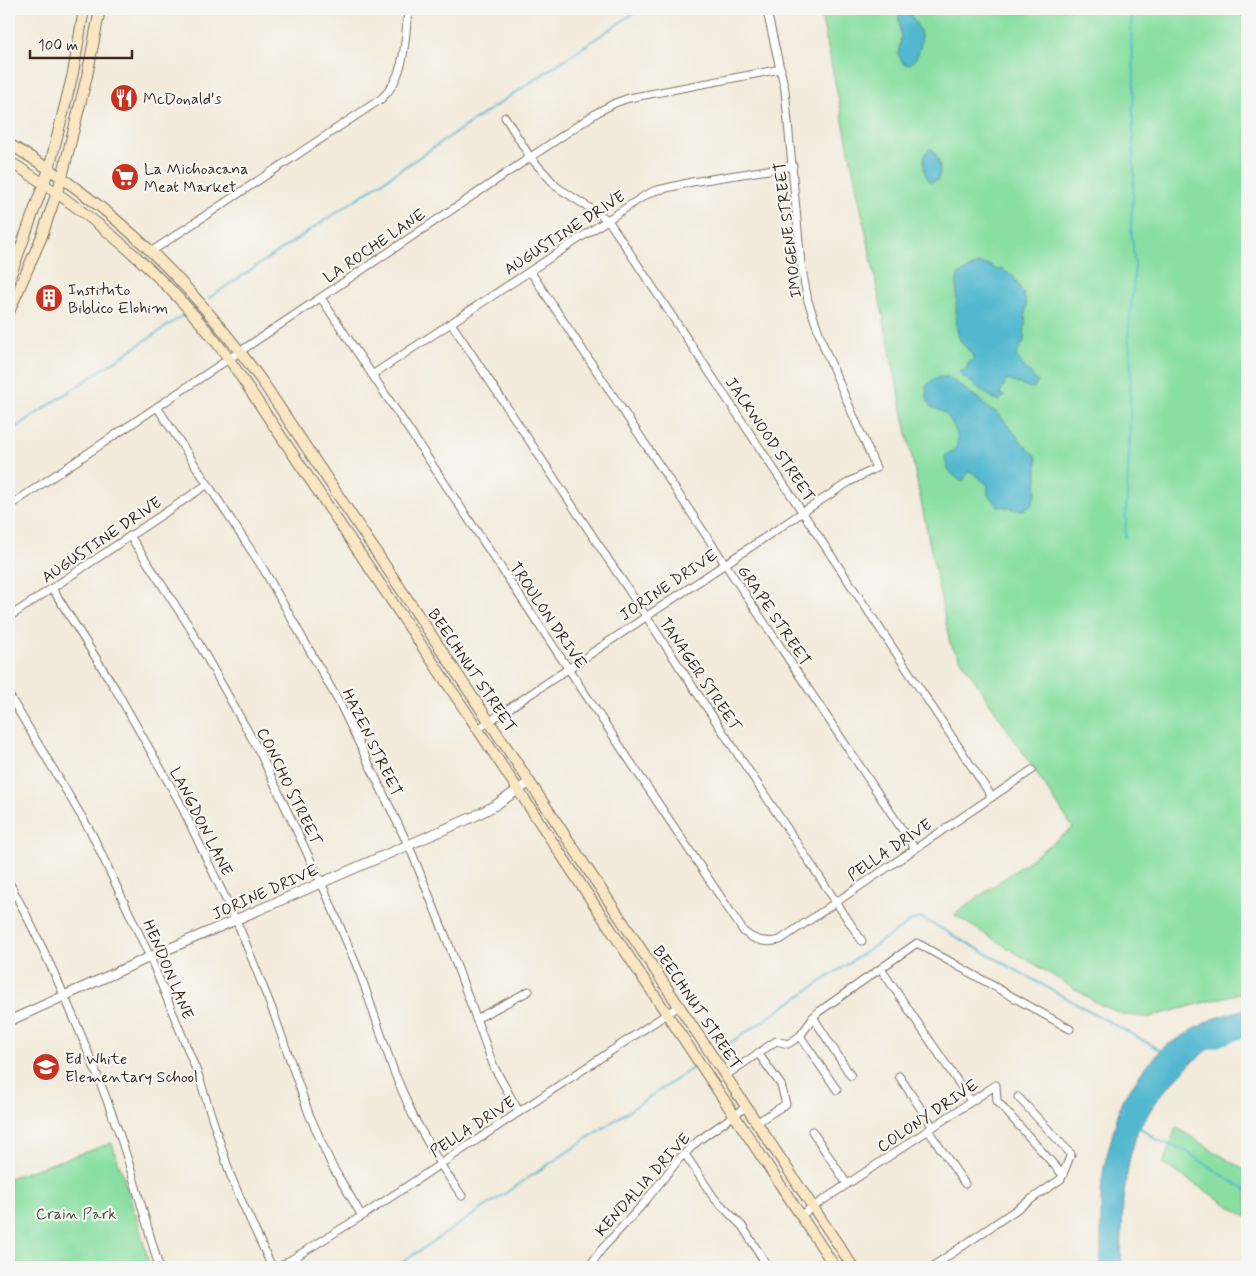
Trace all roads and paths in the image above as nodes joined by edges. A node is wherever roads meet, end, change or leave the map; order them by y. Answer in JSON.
{"nodes":[{"id":1,"x":84,"y":9,"type":"edge"},
{"id":2,"x":100,"y":9,"type":"edge"},
{"id":3,"x":408,"y":9,"type":"edge"},
{"id":4,"x":764,"y":9,"type":"edge"},
{"id":5,"x":781,"y":69,"type":"junction"},
{"id":6,"x":505,"y":118,"type":"dead end"},
{"id":7,"x":9,"y":144,"type":"edge"},
{"id":8,"x":530,"y":156,"type":"junction"},
{"id":9,"x":9,"y":161,"type":"edge"},
{"id":10,"x":793,"y":166,"type":"junction"},
{"id":11,"x":49,"y":168,"type":"junction"},
{"id":12,"x":62,"y":177,"type":"junction"},
{"id":13,"x":44,"y":185,"type":"junction"},
{"id":14,"x":57,"y":194,"type":"junction"},
{"id":15,"x":608,"y":220,"type":"junction"},
{"id":16,"x":152,"y":251,"type":"junction"},
{"id":17,"x":530,"y":271,"type":"junction"},
{"id":18,"x":9,"y":280,"type":"edge"},
{"id":19,"x":320,"y":298,"type":"junction"},
{"id":20,"x":9,"y":312,"type":"edge"},
{"id":21,"x":451,"y":323,"type":"junction"},
{"id":22,"x":240,"y":351,"type":"junction"},
{"id":23,"x":229,"y":358,"type":"junction"},
{"id":24,"x":372,"y":375,"type":"junction"},
{"id":25,"x":157,"y":408,"type":"junction"},
{"id":26,"x":320,"y":468,"type":"junction"},
{"id":27,"x":876,"y":468,"type":"joint"},
{"id":28,"x":308,"y":476,"type":"junction"},
{"id":29,"x":208,"y":484,"type":"junction"},
{"id":30,"x":9,"y":506,"type":"edge"},
{"id":31,"x":803,"y":512,"type":"junction"},
{"id":32,"x":130,"y":536,"type":"junction"},
{"id":33,"x":725,"y":564,"type":"junction"},
{"id":34,"x":52,"y":588,"type":"junction"},
{"id":35,"x":409,"y":601,"type":"junction"},
{"id":36,"x":397,"y":609,"type":"junction"},
{"id":37,"x":9,"y":617,"type":"edge"},
{"id":38,"x":646,"y":617,"type":"junction"},
{"id":39,"x":568,"y":669,"type":"junction"},
{"id":40,"x":9,"y":695,"type":"edge"},
{"id":41,"x":490,"y":722,"type":"junction"},
{"id":42,"x":478,"y":729,"type":"junction"},
{"id":43,"x":1032,"y":770,"type":"dead end"},
{"id":44,"x":530,"y":782,"type":"junction"},
{"id":45,"x":518,"y":790,"type":"junction"},
{"id":46,"x":992,"y":797,"type":"junction"},
{"id":47,"x":408,"y":846,"type":"junction"},
{"id":48,"x":915,"y":849,"type":"junction"},
{"id":49,"x":9,"y":882,"type":"edge"},
{"id":50,"x":322,"y":883,"type":"junction"},
{"id":51,"x":605,"y":895,"type":"junction"},
{"id":52,"x":836,"y":902,"type":"junction"},
{"id":53,"x":593,"y":903,"type":"junction"},
{"id":54,"x":236,"y":921,"type":"junction"},
{"id":55,"x":759,"y":941,"type":"joint"},
{"id":56,"x":862,"y":941,"type":"dead end"},
{"id":57,"x":150,"y":957,"type":"junction"},
{"id":58,"x":881,"y":969,"type":"junction"},
{"id":59,"x":529,"y":991,"type":"dead end"},
{"id":60,"x":65,"y":996,"type":"junction"},
{"id":61,"x":679,"y":1006,"type":"junction"},
{"id":62,"x":666,"y":1014,"type":"junction"},
{"id":63,"x":813,"y":1018,"type":"junction"},
{"id":64,"x":476,"y":1019,"type":"junction"},
{"id":65,"x":9,"y":1021,"type":"edge"},
{"id":66,"x":1070,"y":1029,"type":"dead end"},
{"id":67,"x":800,"y":1036,"type":"junction"},
{"id":68,"x":758,"y":1053,"type":"junction"},
{"id":69,"x":725,"y":1076,"type":"junction"},
{"id":70,"x":851,"y":1076,"type":"dead end"},
{"id":71,"x":899,"y":1076,"type":"dead end"},
{"id":72,"x":837,"y":1090,"type":"dead end"},
{"id":73,"x":1018,"y":1097,"type":"dead end"},
{"id":74,"x":971,"y":1102,"type":"junction"},
{"id":75,"x":746,"y":1106,"type":"junction"},
{"id":76,"x":519,"y":1112,"type":"junction"},
{"id":77,"x":734,"y":1115,"type":"junction"},
{"id":78,"x":756,"y":1123,"type":"junction"},
{"id":79,"x":930,"y":1128,"type":"junction"},
{"id":80,"x":812,"y":1131,"type":"dead end"},
{"id":81,"x":685,"y":1154,"type":"junction"},
{"id":82,"x":440,"y":1164,"type":"junction"},
{"id":83,"x":1063,"y":1175,"type":"junction"},
{"id":84,"x":847,"y":1184,"type":"junction"},
{"id":85,"x":965,"y":1184,"type":"dead end"},
{"id":86,"x":462,"y":1196,"type":"dead end"},
{"id":87,"x":813,"y":1207,"type":"junction"},
{"id":88,"x":801,"y":1215,"type":"junction"},
{"id":89,"x":362,"y":1216,"type":"junction"},
{"id":90,"x":159,"y":1267,"type":"edge"},
{"id":91,"x":272,"y":1267,"type":"edge"},
{"id":92,"x":279,"y":1267,"type":"edge"},
{"id":93,"x":589,"y":1267,"type":"edge"},
{"id":94,"x":768,"y":1267,"type":"edge"},
{"id":95,"x":835,"y":1267,"type":"edge"},
{"id":96,"x":853,"y":1267,"type":"edge"},
{"id":97,"x":932,"y":1267,"type":"edge"}],
"edges":[{"from":1,"to":11,"type":"main road"},
{"from":2,"to":12,"type":"main road"},
{"from":3,"to":16,"type":"street"},
{"from":4,"to":5,"type":"street","name":"IMOGENE STREET"},
{"from":5,"to":8,"type":"street","name":"LA ROCHE LANE"},
{"from":5,"to":10,"type":"street","name":"IMOGENE STREET"},
{"from":6,"to":8,"type":"street","name":"JACKWOOD STREET"},
{"from":7,"to":11,"type":"main road","name":"BEECHNUT STREET"},
{"from":8,"to":15,"type":"street","name":"JACKWOOD STREET"},
{"from":8,"to":19,"type":"street","name":"LA ROCHE LANE"},
{"from":9,"to":13,"type":"main road","name":"BEECHNUT STREET"},
{"from":10,"to":15,"type":"street","name":"AUGUSTINE DRIVE"},
{"from":10,"to":27,"type":"street","name":"IMOGENE STREET"},
{"from":11,"to":12,"type":"main road","name":"BEECHNUT STREET"},
{"from":11,"to":13,"type":"main road"},
{"from":12,"to":14,"type":"main road"},
{"from":12,"to":16,"type":"main road","name":"BEECHNUT STREET"},
{"from":13,"to":14,"type":"main road","name":"BEECHNUT STREET"},
{"from":13,"to":18,"type":"main road"},
{"from":14,"to":20,"type":"main road"},
{"from":14,"to":23,"type":"main road","name":"BEECHNUT STREET"},
{"from":15,"to":17,"type":"street","name":"AUGUSTINE DRIVE"},
{"from":15,"to":31,"type":"street","name":"JACKWOOD STREET"},
{"from":16,"to":22,"type":"main road","name":"BEECHNUT STREET"},
{"from":17,"to":21,"type":"street","name":"AUGUSTINE DRIVE"},
{"from":17,"to":33,"type":"street","name":"GRAPE STREET"},
{"from":19,"to":22,"type":"street","name":"LA ROCHE LANE"},
{"from":19,"to":24,"type":"street","name":"TROULON DRIVE"},
{"from":21,"to":24,"type":"street","name":"AUGUSTINE DRIVE"},
{"from":21,"to":38,"type":"street","name":"TANAGER STREET"},
{"from":22,"to":23,"type":"street","name":"LA ROCHE LANE"},
{"from":22,"to":26,"type":"main road","name":"BEECHNUT STREET"},
{"from":23,"to":25,"type":"street","name":"LA ROCHE LANE"},
{"from":23,"to":28,"type":"main road","name":"BEECHNUT STREET"},
{"from":24,"to":39,"type":"street","name":"TROULON DRIVE"},
{"from":25,"to":29,"type":"street","name":"HAZEN STREET"},
{"from":25,"to":30,"type":"street","name":"LA ROCHE LANE"},
{"from":26,"to":28,"type":"main road"},
{"from":26,"to":35,"type":"main road","name":"BEECHNUT STREET"},
{"from":27,"to":31,"type":"street","name":"JORINE DRIVE"},
{"from":28,"to":36,"type":"main road","name":"BEECHNUT STREET"},
{"from":29,"to":32,"type":"street","name":"AUGUSTINE DRIVE"},
{"from":29,"to":47,"type":"street","name":"HAZEN STREET"},
{"from":31,"to":33,"type":"street","name":"JORINE DRIVE"},
{"from":31,"to":46,"type":"street","name":"JACKWOOD STREET"},
{"from":32,"to":34,"type":"street","name":"AUGUSTINE DRIVE"},
{"from":32,"to":50,"type":"street","name":"CONCHO STREET"},
{"from":33,"to":38,"type":"street","name":"JORINE DRIVE"},
{"from":33,"to":48,"type":"street","name":"GRAPE STREET"},
{"from":34,"to":37,"type":"street","name":"AUGUSTINE DRIVE"},
{"from":34,"to":54,"type":"street","name":"LANGDON LANE"},
{"from":35,"to":36,"type":"main road"},
{"from":35,"to":41,"type":"main road","name":"BEECHNUT STREET"},
{"from":36,"to":42,"type":"main road","name":"BEECHNUT STREET"},
{"from":38,"to":39,"type":"street","name":"JORINE DRIVE"},
{"from":38,"to":52,"type":"street","name":"TANAGER STREET"},
{"from":39,"to":41,"type":"street","name":"JORINE DRIVE"},
{"from":39,"to":55,"type":"street","name":"TROULON DRIVE"},
{"from":40,"to":57,"type":"street","name":"HENDON LANE"},
{"from":41,"to":42,"type":"street","name":"JORINE DRIVE"},
{"from":41,"to":44,"type":"main road","name":"BEECHNUT STREET"},
{"from":42,"to":45,"type":"main road","name":"BEECHNUT STREET"},
{"from":43,"to":46,"type":"street","name":"PELLA DRIVE"},
{"from":44,"to":45,"type":"street","name":"JORINE DRIVE"},
{"from":44,"to":51,"type":"main road","name":"BEECHNUT STREET"},
{"from":45,"to":47,"type":"street","name":"JORINE DRIVE"},
{"from":45,"to":53,"type":"main road","name":"BEECHNUT STREET"},
{"from":46,"to":48,"type":"street","name":"PELLA DRIVE"},
{"from":47,"to":50,"type":"street","name":"JORINE DRIVE"},
{"from":47,"to":64,"type":"street","name":"HAZEN STREET"},
{"from":48,"to":52,"type":"street","name":"PELLA DRIVE"},
{"from":49,"to":60,"type":"street"},
{"from":50,"to":54,"type":"street","name":"JORINE DRIVE"},
{"from":50,"to":82,"type":"street","name":"CONCHO STREET"},
{"from":51,"to":53,"type":"main road"},
{"from":51,"to":61,"type":"main road","name":"BEECHNUT STREET"},
{"from":52,"to":55,"type":"street","name":"PELLA DRIVE"},
{"from":52,"to":56,"type":"street","name":"TANAGER STREET"},
{"from":53,"to":62,"type":"main road","name":"BEECHNUT STREET"},
{"from":54,"to":57,"type":"street","name":"JORINE DRIVE"},
{"from":54,"to":89,"type":"street","name":"LANGDON LANE"},
{"from":57,"to":60,"type":"street","name":"JORINE DRIVE"},
{"from":57,"to":91,"type":"street","name":"HENDON LANE"},
{"from":58,"to":63,"type":"street"},
{"from":58,"to":66,"type":"street"},
{"from":58,"to":74,"type":"street"},
{"from":59,"to":64,"type":"street"},
{"from":60,"to":65,"type":"street","name":"JORINE DRIVE"},
{"from":60,"to":90,"type":"street"},
{"from":61,"to":62,"type":"street","name":"PELLA DRIVE"},
{"from":61,"to":69,"type":"main road","name":"BEECHNUT STREET"},
{"from":62,"to":76,"type":"street","name":"PELLA DRIVE"},
{"from":62,"to":77,"type":"main road","name":"BEECHNUT STREET"},
{"from":63,"to":67,"type":"street"},
{"from":63,"to":70,"type":"street"},
{"from":64,"to":76,"type":"street","name":"HAZEN STREET"},
{"from":67,"to":68,"type":"street"},
{"from":67,"to":72,"type":"street"},
{"from":68,"to":69,"type":"street"},
{"from":68,"to":78,"type":"street"},
{"from":69,"to":75,"type":"main road","name":"BEECHNUT STREET"},
{"from":71,"to":79,"type":"street"},
{"from":73,"to":83,"type":"street"},
{"from":74,"to":79,"type":"street","name":"COLONY DRIVE"},
{"from":74,"to":83,"type":"street","name":"COLONY DRIVE"},
{"from":75,"to":77,"type":"street","name":"KENDALIA DRIVE"},
{"from":75,"to":78,"type":"main road","name":"BEECHNUT STREET"},
{"from":76,"to":82,"type":"street","name":"PELLA DRIVE"},
{"from":77,"to":81,"type":"street","name":"KENDALIA DRIVE"},
{"from":77,"to":88,"type":"main road","name":"BEECHNUT STREET"},
{"from":78,"to":87,"type":"main road","name":"BEECHNUT STREET"},
{"from":79,"to":84,"type":"street","name":"COLONY DRIVE"},
{"from":79,"to":85,"type":"street"},
{"from":80,"to":84,"type":"street"},
{"from":81,"to":93,"type":"street","name":"KENDALIA DRIVE"},
{"from":81,"to":94,"type":"street"},
{"from":82,"to":86,"type":"street","name":"CONCHO STREET"},
{"from":82,"to":89,"type":"street","name":"PELLA DRIVE"},
{"from":83,"to":97,"type":"street"},
{"from":84,"to":87,"type":"street","name":"COLONY DRIVE"},
{"from":87,"to":88,"type":"street","name":"COLONY DRIVE"},
{"from":87,"to":96,"type":"main road","name":"BEECHNUT STREET"},
{"from":88,"to":95,"type":"main road","name":"BEECHNUT STREET"},
{"from":89,"to":92,"type":"street","name":"PELLA DRIVE"}]}
